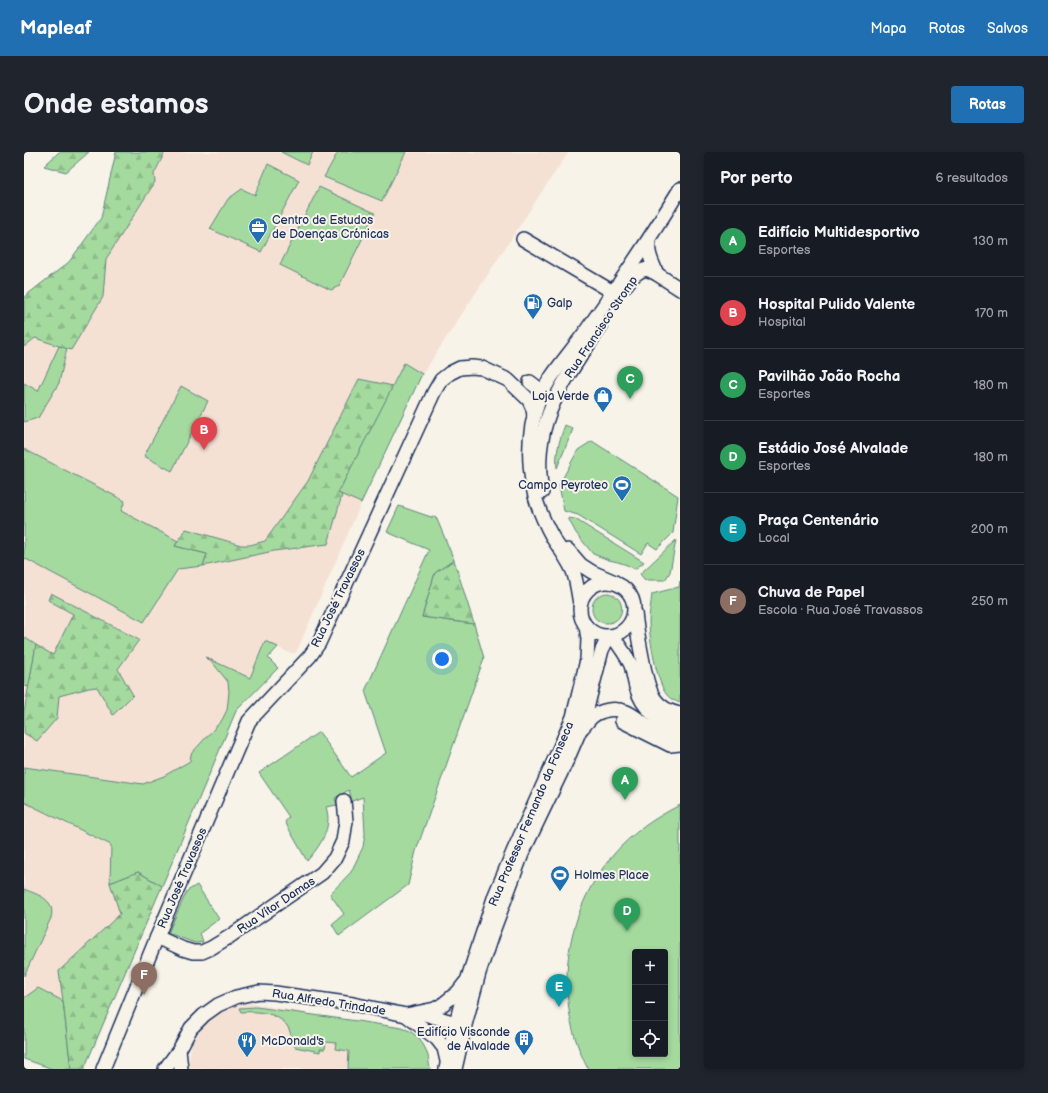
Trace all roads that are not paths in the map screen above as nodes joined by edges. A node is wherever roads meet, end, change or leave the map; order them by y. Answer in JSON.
{"nodes":[{"id":1,"x":680,"y":189,"type":"edge"},
{"id":2,"x":523,"y":239,"type":"dead end"},
{"id":3,"x":649,"y":240,"type":"junction"},
{"id":4,"x":657,"y":274,"type":"junction"},
{"id":5,"x":680,"y":289,"type":"edge"},
{"id":6,"x":613,"y":292,"type":"junction"},
{"id":7,"x":551,"y":378,"type":"junction"},
{"id":8,"x":508,"y":380,"type":"junction"},
{"id":9,"x":530,"y":382,"type":"junction"},
{"id":10,"x":543,"y":392,"type":"junction"},
{"id":11,"x":534,"y":416,"type":"junction"},
{"id":12,"x":544,"y":428,"type":"junction"},
{"id":13,"x":615,"y":582,"type":"junction"},
{"id":14,"x":580,"y":604,"type":"junction"},
{"id":15,"x":635,"y":607,"type":"junction"},
{"id":16,"x":586,"y":626,"type":"junction"},
{"id":17,"x":611,"y":636,"type":"junction"},
{"id":18,"x":680,"y":714,"type":"edge"},
{"id":19,"x":622,"y":721,"type":"dead end"},
{"id":20,"x":680,"y":726,"type":"edge"},
{"id":21,"x":580,"y":730,"type":"junction"},
{"id":22,"x":680,"y":734,"type":"edge"},
{"id":23,"x":680,"y":744,"type":"edge"},
{"id":24,"x":344,"y":801,"type":"dead end"},
{"id":25,"x":157,"y":937,"type":"junction"},
{"id":26,"x":467,"y":981,"type":"junction"},
{"id":27,"x":412,"y":1013,"type":"junction"},
{"id":28,"x":460,"y":1024,"type":"junction"},
{"id":29,"x":179,"y":1050,"type":"junction"},
{"id":30,"x":449,"y":1066,"type":"edge"},
{"id":31,"x":103,"y":1069,"type":"edge"},
{"id":32,"x":165,"y":1069,"type":"edge"},
{"id":33,"x":181,"y":1069,"type":"edge"}],
"edges":[{"from":1,"to":3,"type":"street","name":"Rua Francisco Stromp"},
{"from":2,"to":6,"type":"street"},
{"from":3,"to":4,"type":"street"},
{"from":3,"to":6,"type":"street","name":"Rua Francisco Stromp"},
{"from":4,"to":5,"type":"street","name":"Rua Francisco Stromp"},
{"from":4,"to":12,"type":"street","name":"Rua Francisco Stromp"},
{"from":6,"to":7,"type":"street","name":"Rua Francisco Stromp"},
{"from":7,"to":9,"type":"street","name":"Rua José Travassos"},
{"from":7,"to":10,"type":"street","name":"Rua Francisco Stromp"},
{"from":8,"to":9,"type":"street","name":"Rua José Travassos"},
{"from":8,"to":11,"type":"street","name":"Rua José Travassos"},
{"from":8,"to":25,"type":"street","name":"Rua José Travassos"},
{"from":9,"to":10,"type":"street"},
{"from":10,"to":11,"type":"street","name":"Rua Francisco Stromp"},
{"from":10,"to":12,"type":"street"},
{"from":11,"to":14,"type":"street","name":"Rua Francisco Stromp"},
{"from":12,"to":13,"type":"street","name":"Rua Francisco Stromp"},
{"from":13,"to":14,"type":"street"},
{"from":13,"to":15,"type":"street"},
{"from":14,"to":16,"type":"street"},
{"from":15,"to":17,"type":"street"},
{"from":15,"to":18,"type":"street"},
{"from":16,"to":17,"type":"street"},
{"from":16,"to":26,"type":"street","name":"Rua Professor Fernando da Fonseca"},
{"from":17,"to":20,"type":"street"},
{"from":17,"to":21,"type":"street","name":"Rua Professor Fernando da Fonseca"},
{"from":19,"to":23,"type":"street"},
{"from":21,"to":22,"type":"street"},
{"from":21,"to":28,"type":"street","name":"Rua Professor Fernando da Fonseca"},
{"from":24,"to":25,"type":"street","name":"Rua Vítor Damas"},
{"from":25,"to":31,"type":"street","name":"Rua José Travassos"},
{"from":26,"to":27,"type":"street","name":"Rua Alfredo Trindade"},
{"from":26,"to":28,"type":"street","name":"Rua Professor Fernando da Fonseca"},
{"from":27,"to":28,"type":"street","name":"Rua Alfredo Trindade"},
{"from":27,"to":29,"type":"street","name":"Rua Alfredo Trindade"},
{"from":27,"to":30,"type":"street","name":"Rua Alfredo Trindade"},
{"from":28,"to":30,"type":"street","name":"Rua Professor Fernando da Fonseca"},
{"from":29,"to":32,"type":"street","name":"Rua Alfredo Trindade"},
{"from":29,"to":33,"type":"street"}]}
